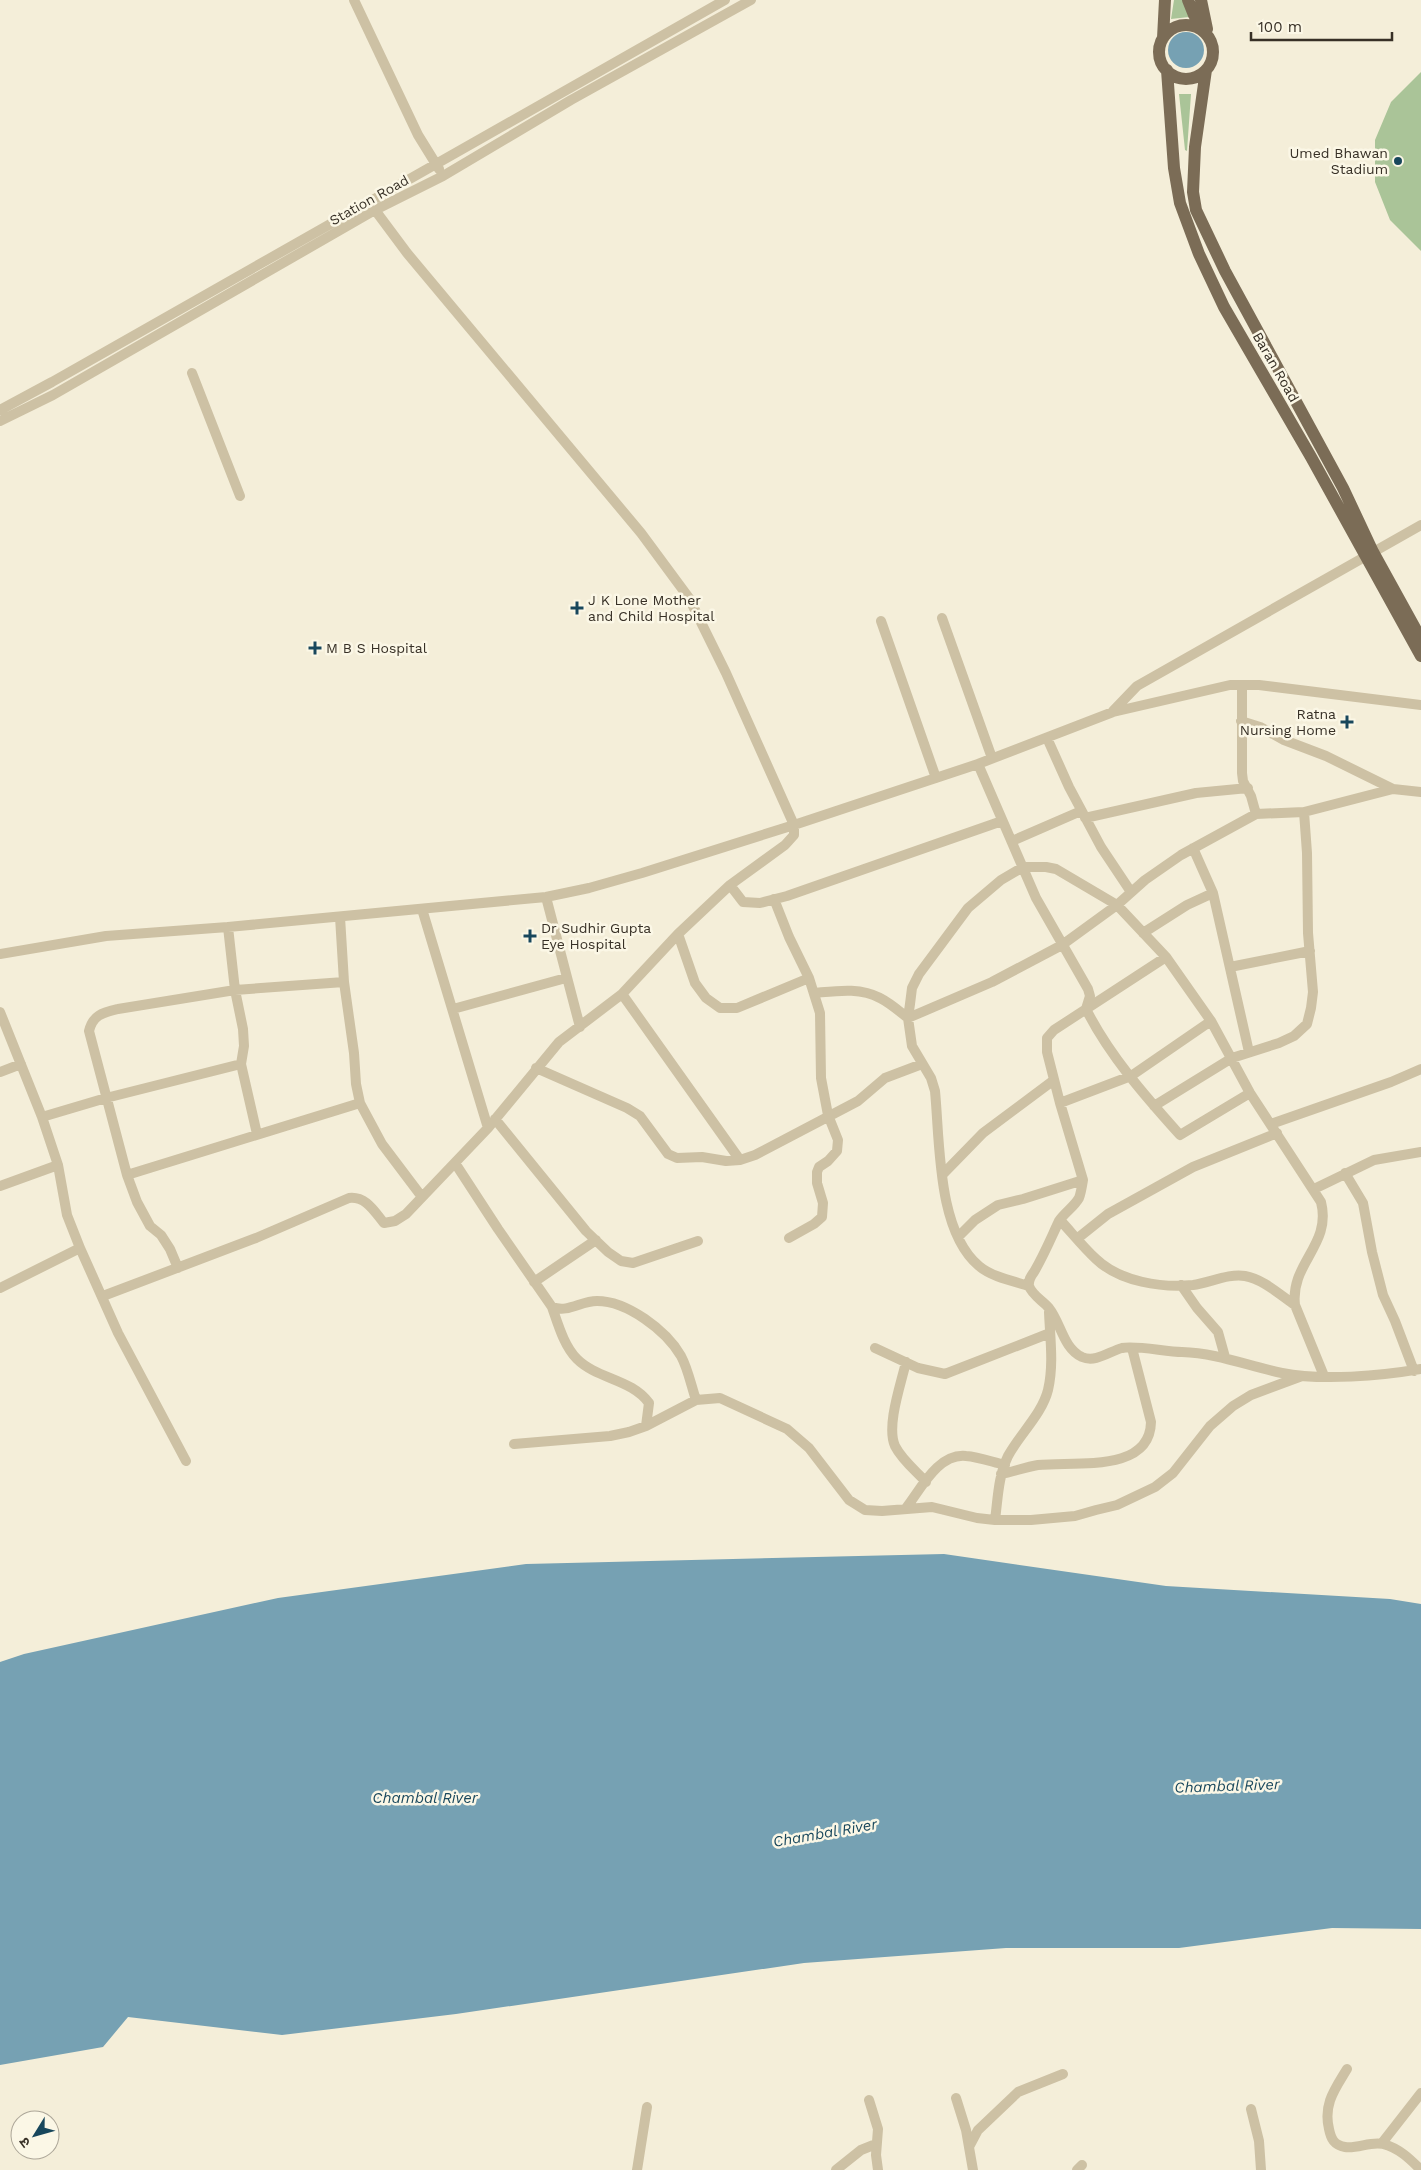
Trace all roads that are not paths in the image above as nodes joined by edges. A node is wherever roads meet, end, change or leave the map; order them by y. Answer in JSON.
{"nodes":[{"id":1,"x":354,"y":0,"type":"edge"},
{"id":2,"x":724,"y":0,"type":"edge"},
{"id":3,"x":750,"y":0,"type":"edge"},
{"id":4,"x":1188,"y":0,"type":"edge"},
{"id":5,"x":1201,"y":0,"type":"edge"},
{"id":6,"x":1165,"y":1,"type":"edge"},
{"id":7,"x":1208,"y":37,"type":"junction"},
{"id":8,"x":1163,"y":38,"type":"junction"},
{"id":9,"x":1167,"y":70,"type":"junction"},
{"id":10,"x":1206,"y":70,"type":"junction"},
{"id":11,"x":436,"y":164,"type":"junction"},
{"id":12,"x":443,"y":176,"type":"junction"},
{"id":13,"x":1177,"y":183,"type":"junction"},
{"id":14,"x":1194,"y":183,"type":"junction"},
{"id":15,"x":375,"y":210,"type":"junction"},
{"id":16,"x":192,"y":373,"type":"dead end"},
{"id":17,"x":0,"y":410,"type":"edge"},
{"id":18,"x":0,"y":421,"type":"edge"},
{"id":19,"x":240,"y":496,"type":"dead end"},
{"id":20,"x":1421,"y":525,"type":"edge"},
{"id":21,"x":1369,"y":555,"type":"junction"},
{"id":22,"x":942,"y":618,"type":"dead end"},
{"id":23,"x":881,"y":621,"type":"dead end"},
{"id":24,"x":1421,"y":639,"type":"edge"},
{"id":25,"x":1421,"y":656,"type":"edge"},
{"id":26,"x":1242,"y":685,"type":"junction"},
{"id":27,"x":1419,"y":703,"type":"edge"},
{"id":28,"x":1113,"y":712,"type":"junction"},
{"id":29,"x":1241,"y":721,"type":"junction"},
{"id":30,"x":1047,"y":738,"type":"junction"},
{"id":31,"x":992,"y":758,"type":"junction"},
{"id":32,"x":978,"y":764,"type":"junction"},
{"id":33,"x":936,"y":778,"type":"junction"},
{"id":34,"x":1248,"y":788,"type":"junction"},
{"id":35,"x":1393,"y":790,"type":"junction"},
{"id":36,"x":1421,"y":792,"type":"edge"},
{"id":37,"x":1304,"y":812,"type":"junction"},
{"id":38,"x":1083,"y":814,"type":"junction"},
{"id":39,"x":1256,"y":814,"type":"junction"},
{"id":40,"x":1002,"y":821,"type":"junction"},
{"id":41,"x":794,"y":825,"type":"junction"},
{"id":42,"x":1012,"y":841,"type":"junction"},
{"id":43,"x":1193,"y":848,"type":"junction"},
{"id":44,"x":1023,"y":867,"type":"junction"},
{"id":45,"x":730,"y":885,"type":"junction"},
{"id":46,"x":1131,"y":892,"type":"junction"},
{"id":47,"x":1213,"y":893,"type":"junction"},
{"id":48,"x":546,"y":897,"type":"junction"},
{"id":49,"x":774,"y":900,"type":"junction"},
{"id":50,"x":1117,"y":905,"type":"junction"},
{"id":51,"x":422,"y":908,"type":"junction"},
{"id":52,"x":340,"y":917,"type":"junction"},
{"id":53,"x":228,"y":927,"type":"junction"},
{"id":54,"x":1143,"y":933,"type":"junction"},
{"id":55,"x":678,"y":934,"type":"junction"},
{"id":56,"x":1062,"y":946,"type":"junction"},
{"id":57,"x":1310,"y":951,"type":"junction"},
{"id":58,"x":0,"y":954,"type":"edge"},
{"id":59,"x":1166,"y":957,"type":"junction"},
{"id":60,"x":1230,"y":967,"type":"junction"},
{"id":61,"x":566,"y":978,"type":"junction"},
{"id":62,"x":809,"y":978,"type":"junction"},
{"id":63,"x":344,"y":982,"type":"junction"},
{"id":64,"x":235,"y":990,"type":"junction"},
{"id":65,"x":814,"y":992,"type":"junction"},
{"id":66,"x":622,"y":994,"type":"junction"},
{"id":67,"x":452,"y":1009,"type":"junction"},
{"id":68,"x":1086,"y":1009,"type":"junction"},
{"id":69,"x":0,"y":1012,"type":"edge"},
{"id":70,"x":908,"y":1018,"type":"junction"},
{"id":71,"x":1211,"y":1021,"type":"junction"},
{"id":72,"x":580,"y":1027,"type":"junction"},
{"id":73,"x":1249,"y":1052,"type":"junction"},
{"id":74,"x":1232,"y":1058,"type":"junction"},
{"id":75,"x":21,"y":1064,"type":"junction"},
{"id":76,"x":241,"y":1064,"type":"junction"},
{"id":77,"x":922,"y":1064,"type":"junction"},
{"id":78,"x":536,"y":1068,"type":"junction"},
{"id":79,"x":1421,"y":1069,"type":"edge"},
{"id":80,"x":0,"y":1072,"type":"edge"},
{"id":81,"x":1132,"y":1076,"type":"junction"},
{"id":82,"x":1054,"y":1080,"type":"junction"},
{"id":83,"x":1250,"y":1093,"type":"junction"},
{"id":84,"x":106,"y":1098,"type":"junction"},
{"id":85,"x":360,"y":1102,"type":"junction"},
{"id":86,"x":1060,"y":1103,"type":"junction"},
{"id":87,"x":1154,"y":1106,"type":"junction"},
{"id":88,"x":828,"y":1115,"type":"junction"},
{"id":89,"x":42,"y":1117,"type":"junction"},
{"id":90,"x":495,"y":1119,"type":"junction"},
{"id":91,"x":488,"y":1128,"type":"junction"},
{"id":92,"x":1274,"y":1128,"type":"junction"},
{"id":93,"x":257,"y":1134,"type":"junction"},
{"id":94,"x":1421,"y":1152,"type":"edge"},
{"id":95,"x":740,"y":1160,"type":"junction"},
{"id":96,"x":455,"y":1163,"type":"junction"},
{"id":97,"x":58,"y":1165,"type":"junction"},
{"id":98,"x":1345,"y":1173,"type":"junction"},
{"id":99,"x":943,"y":1174,"type":"junction"},
{"id":100,"x":127,"y":1175,"type":"junction"},
{"id":101,"x":1082,"y":1180,"type":"junction"},
{"id":102,"x":0,"y":1186,"type":"edge"},
{"id":103,"x":1314,"y":1189,"type":"junction"},
{"id":104,"x":422,"y":1197,"type":"junction"},
{"id":105,"x":1060,"y":1220,"type":"junction"},
{"id":106,"x":958,"y":1237,"type":"junction"},
{"id":107,"x":789,"y":1238,"type":"dead end"},
{"id":108,"x":1078,"y":1238,"type":"junction"},
{"id":109,"x":596,"y":1240,"type":"junction"},
{"id":110,"x":698,"y":1241,"type":"dead end"},
{"id":111,"x":80,"y":1248,"type":"junction"},
{"id":112,"x":178,"y":1268,"type":"junction"},
{"id":113,"x":534,"y":1282,"type":"junction"},
{"id":114,"x":1181,"y":1285,"type":"junction"},
{"id":115,"x":1029,"y":1286,"type":"junction"},
{"id":116,"x":0,"y":1288,"type":"edge"},
{"id":117,"x":102,"y":1296,"type":"junction"},
{"id":118,"x":1295,"y":1305,"type":"junction"},
{"id":119,"x":552,"y":1307,"type":"junction"},
{"id":120,"x":1049,"y":1309,"type":"junction"},
{"id":121,"x":1050,"y":1333,"type":"junction"},
{"id":122,"x":875,"y":1348,"type":"dead end"},
{"id":123,"x":1132,"y":1348,"type":"junction"},
{"id":124,"x":1224,"y":1357,"type":"junction"},
{"id":125,"x":906,"y":1362,"type":"junction"},
{"id":126,"x":1417,"y":1370,"type":"edge"},
{"id":127,"x":1302,"y":1376,"type":"junction"},
{"id":128,"x":1324,"y":1376,"type":"junction"},
{"id":129,"x":696,"y":1400,"type":"junction"},
{"id":130,"x":646,"y":1426,"type":"junction"},
{"id":131,"x":514,"y":1444,"type":"dead end"},
{"id":132,"x":186,"y":1461,"type":"dead end"},
{"id":133,"x":1002,"y":1470,"type":"junction"},
{"id":134,"x":926,"y":1482,"type":"junction"},
{"id":135,"x":906,"y":1508,"type":"junction"},
{"id":136,"x":995,"y":1520,"type":"junction"},
{"id":137,"x":1347,"y":2069,"type":"dead end"},
{"id":138,"x":1063,"y":2074,"type":"dead end"},
{"id":139,"x":1421,"y":2092,"type":"edge"},
{"id":140,"x":956,"y":2098,"type":"dead end"},
{"id":141,"x":869,"y":2100,"type":"dead end"},
{"id":142,"x":646,"y":2107,"type":"dead end"},
{"id":143,"x":1251,"y":2109,"type":"dead end"},
{"id":144,"x":1382,"y":2143,"type":"junction"},
{"id":145,"x":876,"y":2144,"type":"junction"},
{"id":146,"x":969,"y":2147,"type":"junction"},
{"id":147,"x":637,"y":2170,"type":"edge"},
{"id":148,"x":836,"y":2170,"type":"edge"},
{"id":149,"x":878,"y":2170,"type":"edge"},
{"id":150,"x":973,"y":2170,"type":"edge"},
{"id":151,"x":1261,"y":2170,"type":"edge"},
{"id":152,"x":1421,"y":2170,"type":"edge"}],
"edges":[{"from":1,"to":11,"type":"street"},
{"from":2,"to":11,"type":"street","name":"Station Road"},
{"from":3,"to":12,"type":"street","name":"Station Road"},
{"from":4,"to":7,"type":"main road"},
{"from":5,"to":7,"type":"main road"},
{"from":6,"to":8,"type":"main road"},
{"from":7,"to":8,"type":"main road"},
{"from":7,"to":10,"type":"main road"},
{"from":8,"to":9,"type":"main road"},
{"from":9,"to":10,"type":"main road"},
{"from":9,"to":13,"type":"main road","name":"Baran Road"},
{"from":10,"to":14,"type":"main road","name":"Baran Road"},
{"from":11,"to":12,"type":"street"},
{"from":11,"to":17,"type":"street","name":"Station Road"},
{"from":12,"to":15,"type":"street","name":"Station Road"},
{"from":13,"to":14,"type":"main road"},
{"from":13,"to":21,"type":"main road","name":"Baran Road"},
{"from":14,"to":21,"type":"main road","name":"Baran Road"},
{"from":15,"to":18,"type":"street","name":"Station Road"},
{"from":15,"to":41,"type":"street"},
{"from":16,"to":19,"type":"street"},
{"from":20,"to":21,"type":"street"},
{"from":21,"to":24,"type":"main road","name":"Baran Road"},
{"from":21,"to":25,"type":"main road","name":"Baran Road"},
{"from":21,"to":28,"type":"street"},
{"from":22,"to":31,"type":"street"},
{"from":23,"to":33,"type":"street"},
{"from":26,"to":27,"type":"street"},
{"from":26,"to":28,"type":"street"},
{"from":26,"to":29,"type":"street"},
{"from":28,"to":30,"type":"street"},
{"from":29,"to":34,"type":"street"},
{"from":29,"to":35,"type":"street"},
{"from":30,"to":31,"type":"street"},
{"from":30,"to":38,"type":"street"},
{"from":31,"to":32,"type":"street"},
{"from":32,"to":33,"type":"street"},
{"from":32,"to":40,"type":"street"},
{"from":33,"to":41,"type":"street"},
{"from":34,"to":38,"type":"street"},
{"from":34,"to":39,"type":"street"},
{"from":35,"to":36,"type":"street"},
{"from":35,"to":37,"type":"street"},
{"from":37,"to":39,"type":"street"},
{"from":37,"to":57,"type":"street"},
{"from":38,"to":42,"type":"street"},
{"from":38,"to":46,"type":"street"},
{"from":39,"to":43,"type":"street"},
{"from":40,"to":42,"type":"street"},
{"from":40,"to":49,"type":"street"},
{"from":41,"to":45,"type":"street"},
{"from":41,"to":48,"type":"street"},
{"from":42,"to":44,"type":"street"},
{"from":43,"to":46,"type":"street"},
{"from":43,"to":47,"type":"street"},
{"from":44,"to":50,"type":"street"},
{"from":44,"to":56,"type":"street"},
{"from":44,"to":70,"type":"street"},
{"from":45,"to":49,"type":"street"},
{"from":45,"to":55,"type":"street"},
{"from":46,"to":50,"type":"street"},
{"from":47,"to":54,"type":"street"},
{"from":47,"to":60,"type":"street"},
{"from":48,"to":51,"type":"street"},
{"from":48,"to":61,"type":"street"},
{"from":49,"to":62,"type":"street"},
{"from":50,"to":54,"type":"street"},
{"from":50,"to":56,"type":"street"},
{"from":51,"to":52,"type":"street"},
{"from":51,"to":67,"type":"street"},
{"from":52,"to":53,"type":"street"},
{"from":52,"to":63,"type":"street"},
{"from":53,"to":58,"type":"street"},
{"from":53,"to":64,"type":"street"},
{"from":54,"to":59,"type":"street"},
{"from":55,"to":62,"type":"street"},
{"from":55,"to":66,"type":"street"},
{"from":56,"to":68,"type":"street"},
{"from":56,"to":70,"type":"street"},
{"from":57,"to":60,"type":"street"},
{"from":57,"to":73,"type":"street"},
{"from":59,"to":68,"type":"street"},
{"from":59,"to":71,"type":"street"},
{"from":60,"to":73,"type":"street"},
{"from":61,"to":67,"type":"street"},
{"from":61,"to":72,"type":"street"},
{"from":62,"to":65,"type":"street"},
{"from":63,"to":64,"type":"street"},
{"from":63,"to":85,"type":"street"},
{"from":64,"to":76,"type":"street"},
{"from":64,"to":84,"type":"street"},
{"from":65,"to":70,"type":"street"},
{"from":65,"to":88,"type":"street"},
{"from":66,"to":72,"type":"street"},
{"from":66,"to":95,"type":"street"},
{"from":67,"to":91,"type":"street"},
{"from":68,"to":81,"type":"street"},
{"from":68,"to":82,"type":"street"},
{"from":69,"to":75,"type":"street"},
{"from":70,"to":77,"type":"street"},
{"from":71,"to":74,"type":"street"},
{"from":71,"to":81,"type":"street"},
{"from":72,"to":78,"type":"street"},
{"from":73,"to":74,"type":"street"},
{"from":74,"to":83,"type":"street"},
{"from":74,"to":87,"type":"street"},
{"from":75,"to":80,"type":"street"},
{"from":75,"to":89,"type":"street"},
{"from":76,"to":84,"type":"street"},
{"from":76,"to":93,"type":"street"},
{"from":77,"to":88,"type":"street"},
{"from":77,"to":99,"type":"street"},
{"from":78,"to":90,"type":"street"},
{"from":78,"to":95,"type":"street"},
{"from":79,"to":92,"type":"street"},
{"from":81,"to":86,"type":"street"},
{"from":81,"to":87,"type":"street"},
{"from":82,"to":86,"type":"street"},
{"from":82,"to":99,"type":"street"},
{"from":83,"to":87,"type":"street"},
{"from":83,"to":92,"type":"street"},
{"from":84,"to":89,"type":"street"},
{"from":84,"to":100,"type":"street"},
{"from":85,"to":93,"type":"street"},
{"from":85,"to":104,"type":"street"},
{"from":86,"to":101,"type":"street"},
{"from":88,"to":95,"type":"street"},
{"from":88,"to":107,"type":"street"},
{"from":89,"to":97,"type":"street"},
{"from":90,"to":91,"type":"street"},
{"from":90,"to":109,"type":"street"},
{"from":91,"to":96,"type":"street"},
{"from":92,"to":103,"type":"street"},
{"from":92,"to":108,"type":"street"},
{"from":93,"to":100,"type":"street"},
{"from":94,"to":98,"type":"street"},
{"from":96,"to":104,"type":"street"},
{"from":96,"to":113,"type":"street"},
{"from":97,"to":102,"type":"street"},
{"from":97,"to":111,"type":"street"},
{"from":98,"to":103,"type":"street"},
{"from":98,"to":126,"type":"street"},
{"from":99,"to":106,"type":"street"},
{"from":100,"to":112,"type":"street"},
{"from":101,"to":105,"type":"street"},
{"from":101,"to":106,"type":"street"},
{"from":103,"to":118,"type":"street"},
{"from":104,"to":112,"type":"street"},
{"from":105,"to":108,"type":"street"},
{"from":105,"to":115,"type":"street"},
{"from":106,"to":115,"type":"street"},
{"from":108,"to":114,"type":"street"},
{"from":109,"to":110,"type":"street"},
{"from":109,"to":113,"type":"street"},
{"from":111,"to":116,"type":"street"},
{"from":111,"to":117,"type":"street"},
{"from":112,"to":117,"type":"street"},
{"from":113,"to":119,"type":"street"},
{"from":114,"to":118,"type":"street"},
{"from":114,"to":124,"type":"street"},
{"from":115,"to":120,"type":"street"},
{"from":117,"to":132,"type":"street"},
{"from":118,"to":128,"type":"street"},
{"from":119,"to":129,"type":"street"},
{"from":119,"to":130,"type":"street"},
{"from":120,"to":121,"type":"street"},
{"from":120,"to":123,"type":"street"},
{"from":121,"to":125,"type":"street"},
{"from":121,"to":133,"type":"street"},
{"from":122,"to":125,"type":"street"},
{"from":123,"to":124,"type":"street"},
{"from":123,"to":133,"type":"street"},
{"from":124,"to":127,"type":"street"},
{"from":125,"to":134,"type":"street"},
{"from":126,"to":128,"type":"street"},
{"from":127,"to":128,"type":"street"},
{"from":127,"to":136,"type":"street"},
{"from":129,"to":130,"type":"street"},
{"from":129,"to":135,"type":"street"},
{"from":130,"to":131,"type":"street"},
{"from":133,"to":134,"type":"street"},
{"from":133,"to":136,"type":"street"},
{"from":134,"to":135,"type":"street"},
{"from":135,"to":136,"type":"street"},
{"from":137,"to":144,"type":"street"},
{"from":138,"to":146,"type":"street"},
{"from":139,"to":144,"type":"street"},
{"from":140,"to":146,"type":"street"},
{"from":141,"to":145,"type":"street"},
{"from":142,"to":147,"type":"street"},
{"from":143,"to":151,"type":"street"},
{"from":144,"to":152,"type":"street"},
{"from":145,"to":148,"type":"street"},
{"from":145,"to":149,"type":"street"},
{"from":146,"to":150,"type":"street"}]}
